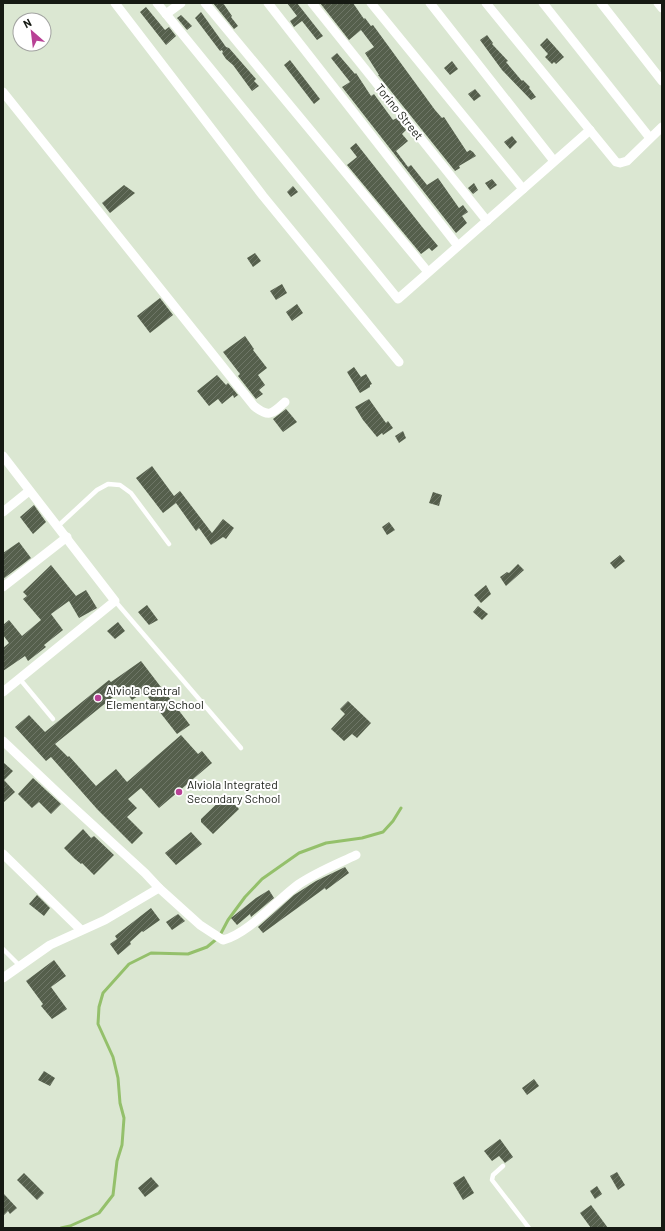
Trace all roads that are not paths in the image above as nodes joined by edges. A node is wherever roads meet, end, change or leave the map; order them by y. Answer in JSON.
{"nodes":[{"id":1,"x":115,"y":3,"type":"edge"},
{"id":2,"x":157,"y":3,"type":"edge"},
{"id":3,"x":181,"y":3,"type":"edge"},
{"id":4,"x":205,"y":3,"type":"edge"},
{"id":5,"x":268,"y":3,"type":"edge"},
{"id":6,"x":312,"y":3,"type":"edge"},
{"id":7,"x":370,"y":3,"type":"edge"},
{"id":8,"x":430,"y":3,"type":"edge"},
{"id":9,"x":486,"y":3,"type":"edge"},
{"id":10,"x":543,"y":3,"type":"edge"},
{"id":11,"x":602,"y":3,"type":"edge"},
{"id":12,"x":658,"y":3,"type":"edge"},
{"id":13,"x":662,"y":8,"type":"edge"},
{"id":14,"x":166,"y":14,"type":"junction"},
{"id":15,"x":662,"y":81,"type":"edge"},
{"id":16,"x":3,"y":92,"type":"edge"},
{"id":17,"x":662,"y":127,"type":"edge"},
{"id":18,"x":590,"y":130,"type":"junction"},
{"id":19,"x":650,"y":138,"type":"junction"},
{"id":20,"x":554,"y":161,"type":"junction"},
{"id":21,"x":523,"y":189,"type":"junction"},
{"id":22,"x":487,"y":221,"type":"junction"},
{"id":23,"x":458,"y":246,"type":"junction"},
{"id":24,"x":428,"y":272,"type":"junction"},
{"id":25,"x":399,"y":362,"type":"dead end"},
{"id":26,"x":285,"y":402,"type":"dead end"},
{"id":27,"x":3,"y":456,"type":"edge"},
{"id":28,"x":29,"y":491,"type":"junction"},
{"id":29,"x":3,"y":512,"type":"edge"},
{"id":30,"x":58,"y":526,"type":"junction"},
{"id":31,"x":67,"y":537,"type":"junction"},
{"id":32,"x":169,"y":544,"type":"dead end"},
{"id":33,"x":3,"y":587,"type":"edge"},
{"id":34,"x":115,"y":601,"type":"junction"},
{"id":35,"x":19,"y":678,"type":"junction"},
{"id":36,"x":3,"y":692,"type":"edge"},
{"id":37,"x":53,"y":719,"type":"dead end"},
{"id":38,"x":3,"y":741,"type":"edge"},
{"id":39,"x":241,"y":748,"type":"dead end"},
{"id":40,"x":3,"y":854,"type":"edge"},
{"id":41,"x":356,"y":855,"type":"dead end"},
{"id":42,"x":159,"y":888,"type":"junction"},
{"id":43,"x":81,"y":930,"type":"junction"},
{"id":44,"x":3,"y":949,"type":"edge"},
{"id":45,"x":20,"y":966,"type":"junction"},
{"id":46,"x":3,"y":978,"type":"edge"},
{"id":47,"x":503,"y":1166,"type":"dead end"},
{"id":48,"x":529,"y":1228,"type":"edge"}],
"edges":[{"from":1,"to":25,"type":"street"},
{"from":2,"to":14,"type":"street"},
{"from":3,"to":14,"type":"street"},
{"from":4,"to":24,"type":"street"},
{"from":5,"to":23,"type":"street"},
{"from":6,"to":22,"type":"street","name":"Torino Street"},
{"from":7,"to":21,"type":"street"},
{"from":8,"to":20,"type":"street"},
{"from":9,"to":18,"type":"street"},
{"from":10,"to":19,"type":"street"},
{"from":11,"to":15,"type":"street"},
{"from":12,"to":13,"type":"street"},
{"from":14,"to":24,"type":"street"},
{"from":16,"to":26,"type":"street"},
{"from":17,"to":19,"type":"street"},
{"from":18,"to":19,"type":"street"},
{"from":18,"to":20,"type":"street"},
{"from":20,"to":21,"type":"street"},
{"from":21,"to":22,"type":"street"},
{"from":22,"to":23,"type":"street"},
{"from":23,"to":24,"type":"street"},
{"from":27,"to":28,"type":"street"},
{"from":28,"to":29,"type":"street"},
{"from":28,"to":30,"type":"street"},
{"from":30,"to":31,"type":"street"},
{"from":30,"to":32,"type":"lane"},
{"from":31,"to":33,"type":"street"},
{"from":31,"to":34,"type":"street"},
{"from":34,"to":35,"type":"street"},
{"from":34,"to":39,"type":"lane"},
{"from":35,"to":36,"type":"street"},
{"from":35,"to":37,"type":"lane"},
{"from":38,"to":42,"type":"street"},
{"from":40,"to":43,"type":"street"},
{"from":41,"to":42,"type":"street"},
{"from":42,"to":43,"type":"street"},
{"from":43,"to":45,"type":"street"},
{"from":44,"to":45,"type":"lane"},
{"from":45,"to":46,"type":"street"},
{"from":47,"to":48,"type":"lane"}]}
